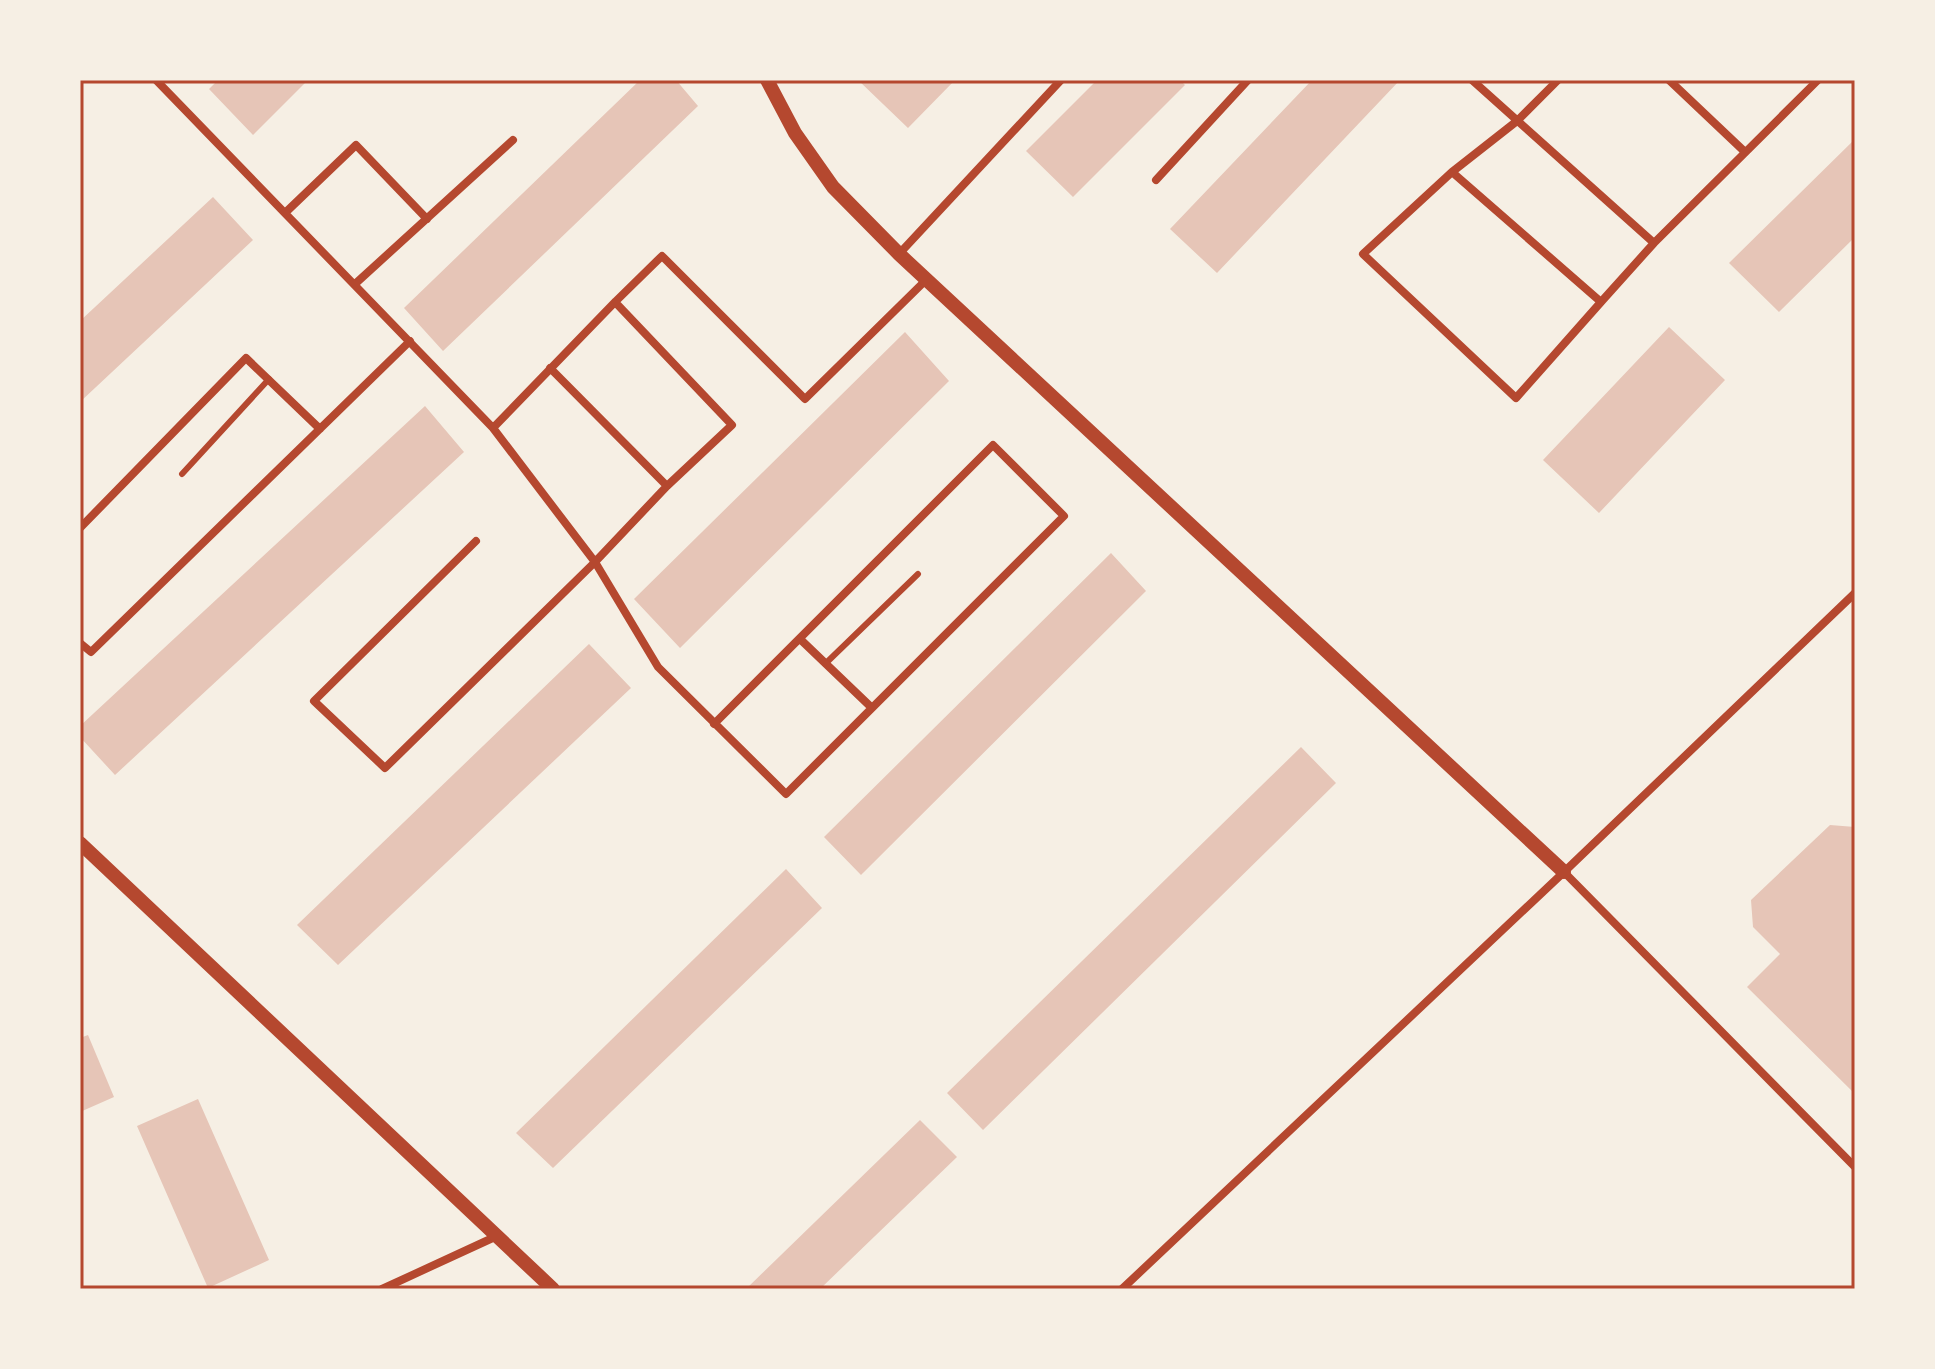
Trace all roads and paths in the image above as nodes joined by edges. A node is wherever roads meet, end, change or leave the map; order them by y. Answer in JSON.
{"nodes":[{"id":1,"x":156,"y":80,"type":"edge"},
{"id":2,"x":767,"y":80,"type":"edge"},
{"id":3,"x":1061,"y":80,"type":"edge"},
{"id":4,"x":1248,"y":80,"type":"edge"},
{"id":5,"x":1472,"y":80,"type":"edge"},
{"id":6,"x":1558,"y":80,"type":"edge"},
{"id":7,"x":1669,"y":80,"type":"edge"},
{"id":8,"x":1818,"y":80,"type":"edge"},
{"id":9,"x":1517,"y":121,"type":"junction"},
{"id":10,"x":513,"y":140,"type":"dead end"},
{"id":11,"x":1745,"y":152,"type":"junction"},
{"id":12,"x":1452,"y":172,"type":"junction"},
{"id":13,"x":1156,"y":180,"type":"dead end"},
{"id":14,"x":285,"y":213,"type":"junction"},
{"id":15,"x":427,"y":219,"type":"junction"},
{"id":16,"x":1654,"y":243,"type":"junction"},
{"id":17,"x":899,"y":254,"type":"junction"},
{"id":18,"x":926,"y":280,"type":"junction"},
{"id":19,"x":355,"y":284,"type":"junction"},
{"id":20,"x":615,"y":302,"type":"junction"},
{"id":21,"x":1601,"y":302,"type":"junction"},
{"id":22,"x":410,"y":341,"type":"junction"},
{"id":23,"x":550,"y":368,"type":"junction"},
{"id":24,"x":269,"y":379,"type":"junction"},
{"id":25,"x":493,"y":428,"type":"junction"},
{"id":26,"x":320,"y":429,"type":"junction"},
{"id":27,"x":182,"y":474,"type":"dead end"},
{"id":28,"x":667,"y":486,"type":"junction"},
{"id":29,"x":80,"y":528,"type":"edge"},
{"id":30,"x":476,"y":541,"type":"dead end"},
{"id":31,"x":595,"y":562,"type":"junction"},
{"id":32,"x":918,"y":574,"type":"dead end"},
{"id":33,"x":1855,"y":593,"type":"edge"},
{"id":34,"x":800,"y":639,"type":"junction"},
{"id":35,"x":80,"y":643,"type":"edge"},
{"id":36,"x":825,"y":664,"type":"junction"},
{"id":37,"x":872,"y":708,"type":"junction"},
{"id":38,"x":714,"y":724,"type":"junction"},
{"id":39,"x":80,"y":843,"type":"edge"},
{"id":40,"x":1564,"y":872,"type":"junction"},
{"id":41,"x":1855,"y":1167,"type":"edge"},
{"id":42,"x":498,"y":1235,"type":"junction"},
{"id":43,"x":382,"y":1289,"type":"edge"},
{"id":44,"x":553,"y":1289,"type":"edge"},
{"id":45,"x":1122,"y":1289,"type":"edge"}],
"edges":[{"from":1,"to":14,"type":"street"},
{"from":2,"to":17,"type":"street"},
{"from":3,"to":17,"type":"street"},
{"from":4,"to":13,"type":"street"},
{"from":5,"to":9,"type":"street"},
{"from":6,"to":9,"type":"street"},
{"from":7,"to":11,"type":"street"},
{"from":8,"to":11,"type":"street"},
{"from":9,"to":12,"type":"street"},
{"from":9,"to":16,"type":"street"},
{"from":10,"to":15,"type":"street"},
{"from":11,"to":16,"type":"street"},
{"from":12,"to":21,"type":"street"},
{"from":12,"to":21,"type":"street"},
{"from":14,"to":15,"type":"street"},
{"from":14,"to":19,"type":"street"},
{"from":15,"to":19,"type":"street"},
{"from":16,"to":21,"type":"street"},
{"from":17,"to":18,"type":"street"},
{"from":18,"to":20,"type":"street"},
{"from":18,"to":40,"type":"street"},
{"from":19,"to":22,"type":"street"},
{"from":20,"to":23,"type":"street"},
{"from":20,"to":28,"type":"street"},
{"from":22,"to":25,"type":"street"},
{"from":22,"to":26,"type":"street"},
{"from":23,"to":25,"type":"street"},
{"from":23,"to":28,"type":"street"},
{"from":24,"to":26,"type":"street"},
{"from":24,"to":27,"type":"lane"},
{"from":24,"to":29,"type":"street"},
{"from":25,"to":31,"type":"street"},
{"from":26,"to":35,"type":"street"},
{"from":28,"to":31,"type":"street"},
{"from":30,"to":31,"type":"street"},
{"from":31,"to":38,"type":"street"},
{"from":32,"to":36,"type":"lane"},
{"from":33,"to":40,"type":"street"},
{"from":34,"to":36,"type":"street"},
{"from":34,"to":37,"type":"street"},
{"from":34,"to":38,"type":"street"},
{"from":36,"to":37,"type":"street"},
{"from":37,"to":38,"type":"street"},
{"from":39,"to":42,"type":"street"},
{"from":40,"to":41,"type":"street"},
{"from":40,"to":45,"type":"street"},
{"from":42,"to":43,"type":"street"},
{"from":42,"to":44,"type":"street"}]}
